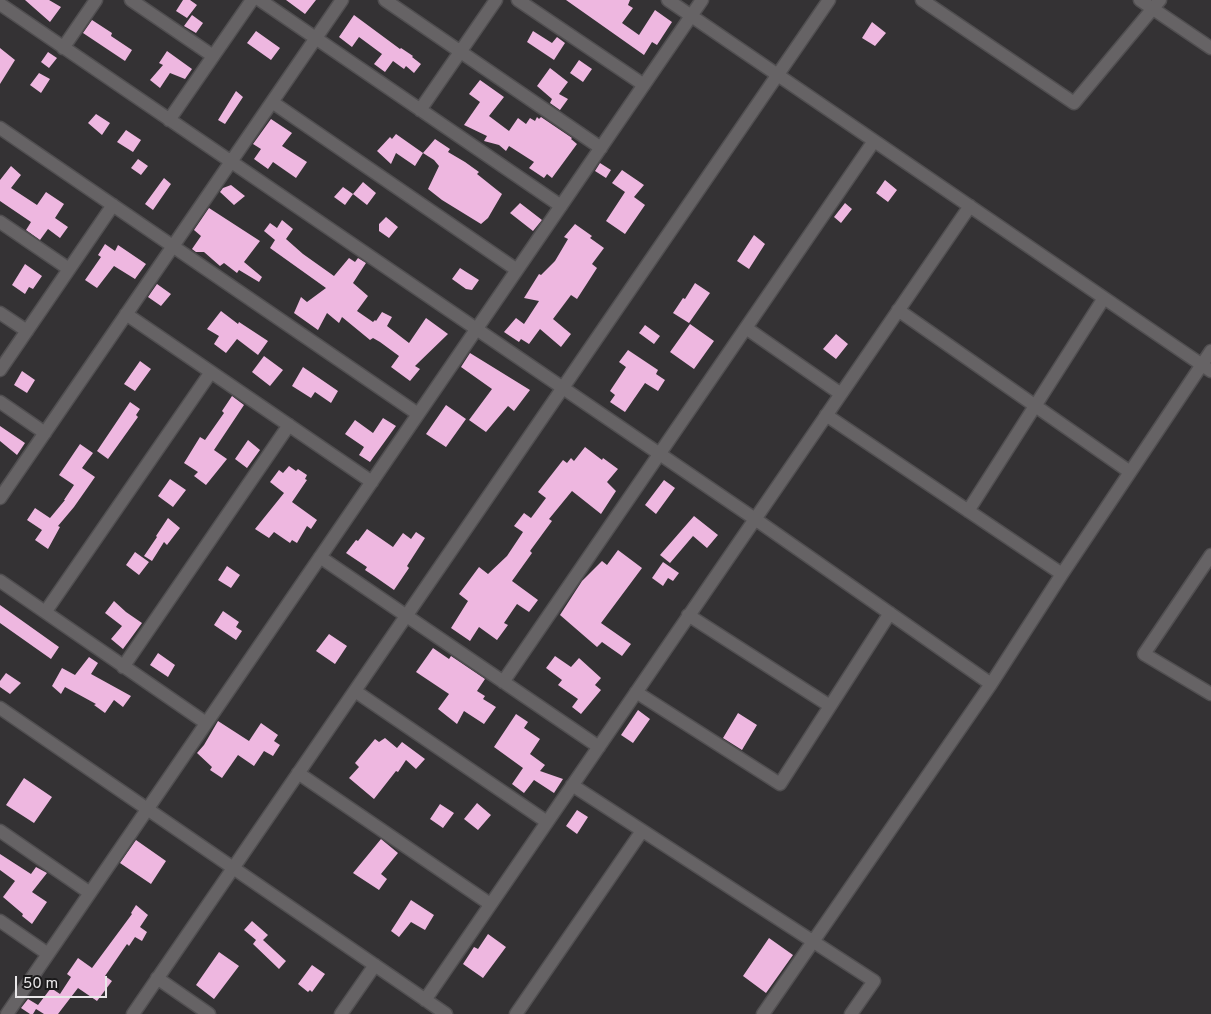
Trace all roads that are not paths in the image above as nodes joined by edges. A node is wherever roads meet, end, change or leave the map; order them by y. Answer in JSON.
{"nodes":[{"id":1,"x":2,"y":0,"type":"edge"},
{"id":2,"x":96,"y":0,"type":"edge"},
{"id":3,"x":131,"y":0,"type":"edge"},
{"id":4,"x":252,"y":0,"type":"edge"},
{"id":5,"x":260,"y":0,"type":"edge"},
{"id":6,"x":342,"y":0,"type":"edge"},
{"id":7,"x":385,"y":0,"type":"edge"},
{"id":8,"x":496,"y":0,"type":"edge"},
{"id":9,"x":518,"y":0,"type":"edge"},
{"id":10,"x":668,"y":0,"type":"edge"},
{"id":11,"x":702,"y":0,"type":"edge"},
{"id":12,"x":828,"y":0,"type":"edge"},
{"id":13,"x":922,"y":0,"type":"edge"},
{"id":14,"x":1140,"y":0,"type":"edge"},
{"id":15,"x":0,"y":4,"type":"edge"},
{"id":16,"x":1157,"y":4,"type":"edge"},
{"id":17,"x":691,"y":16,"type":"junction"},
{"id":18,"x":316,"y":38,"type":"junction"},
{"id":19,"x":63,"y":48,"type":"junction"},
{"id":20,"x":1211,"y":48,"type":"edge"},
{"id":21,"x":460,"y":52,"type":"junction"},
{"id":22,"x":213,"y":56,"type":"junction"},
{"id":23,"x":778,"y":74,"type":"junction"},
{"id":24,"x":644,"y":85,"type":"junction"},
{"id":25,"x":272,"y":102,"type":"junction"},
{"id":26,"x":420,"y":110,"type":"junction"},
{"id":27,"x":170,"y":120,"type":"junction"},
{"id":28,"x":1,"y":132,"type":"edge"},
{"id":29,"x":874,"y":141,"type":"junction"},
{"id":30,"x":601,"y":148,"type":"junction"},
{"id":31,"x":231,"y":162,"type":"junction"},
{"id":32,"x":113,"y":206,"type":"junction"},
{"id":33,"x":561,"y":206,"type":"junction"},
{"id":34,"x":970,"y":206,"type":"junction"},
{"id":35,"x":0,"y":222,"type":"edge"},
{"id":36,"x":173,"y":246,"type":"junction"},
{"id":37,"x":69,"y":269,"type":"junction"},
{"id":38,"x":517,"y":270,"type":"junction"},
{"id":39,"x":1104,"y":298,"type":"junction"},
{"id":40,"x":898,"y":310,"type":"junction"},
{"id":41,"x":0,"y":312,"type":"edge"},
{"id":42,"x":126,"y":314,"type":"junction"},
{"id":43,"x":746,"y":328,"type":"junction"},
{"id":44,"x":476,"y":329,"type":"junction"},
{"id":45,"x":27,"y":331,"type":"junction"},
{"id":46,"x":1211,"y":351,"type":"edge"},
{"id":47,"x":1206,"y":368,"type":"edge"},
{"id":48,"x":0,"y":370,"type":"edge"},
{"id":49,"x":211,"y":372,"type":"junction"},
{"id":50,"x":562,"y":388,"type":"junction"},
{"id":51,"x":841,"y":394,"type":"junction"},
{"id":52,"x":0,"y":402,"type":"edge"},
{"id":53,"x":1035,"y":406,"type":"junction"},
{"id":54,"x":418,"y":414,"type":"junction"},
{"id":55,"x":826,"y":415,"type":"junction"},
{"id":56,"x":289,"y":425,"type":"junction"},
{"id":57,"x":45,"y":432,"type":"junction"},
{"id":58,"x":659,"y":454,"type":"junction"},
{"id":59,"x":1130,"y":472,"type":"junction"},
{"id":60,"x":372,"y":482,"type":"junction"},
{"id":61,"x":0,"y":498,"type":"edge"},
{"id":62,"x":968,"y":511,"type":"junction"},
{"id":63,"x":755,"y":519,"type":"junction"},
{"id":64,"x":1211,"y":555,"type":"edge"},
{"id":65,"x":320,"y":557,"type":"junction"},
{"id":66,"x":1062,"y":574,"type":"junction"},
{"id":67,"x":0,"y":581,"type":"edge"},
{"id":68,"x":46,"y":611,"type":"junction"},
{"id":69,"x":890,"y":613,"type":"junction"},
{"id":70,"x":688,"y":615,"type":"junction"},
{"id":71,"x":406,"y":616,"type":"junction"},
{"id":72,"x":123,"y":666,"type":"junction"},
{"id":73,"x":503,"y":682,"type":"junction"},
{"id":74,"x":991,"y":684,"type":"junction"},
{"id":75,"x":355,"y":691,"type":"junction"},
{"id":76,"x":636,"y":692,"type":"junction"},
{"id":77,"x":1211,"y":694,"type":"edge"},
{"id":78,"x":830,"y":706,"type":"junction"},
{"id":79,"x":0,"y":708,"type":"edge"},
{"id":80,"x":206,"y":723,"type":"junction"},
{"id":81,"x":598,"y":747,"type":"junction"},
{"id":82,"x":298,"y":773,"type":"junction"},
{"id":83,"x":572,"y":785,"type":"junction"},
{"id":84,"x":147,"y":810,"type":"junction"},
{"id":85,"x":547,"y":822,"type":"junction"},
{"id":86,"x":642,"y":831,"type":"junction"},
{"id":87,"x":0,"y":832,"type":"edge"},
{"id":88,"x":233,"y":868,"type":"junction"},
{"id":89,"x":90,"y":893,"type":"junction"},
{"id":90,"x":490,"y":904,"type":"junction"},
{"id":91,"x":0,"y":921,"type":"edge"},
{"id":92,"x":812,"y":942,"type":"junction"},
{"id":93,"x":48,"y":954,"type":"junction"},
{"id":94,"x":375,"y":965,"type":"junction"},
{"id":95,"x":158,"y":978,"type":"junction"},
{"id":96,"x":425,"y":1000,"type":"junction"},
{"id":97,"x":7,"y":1014,"type":"edge"},
{"id":98,"x":133,"y":1014,"type":"edge"},
{"id":99,"x":210,"y":1014,"type":"edge"},
{"id":100,"x":341,"y":1014,"type":"edge"},
{"id":101,"x":446,"y":1014,"type":"edge"},
{"id":102,"x":516,"y":1014,"type":"edge"},
{"id":103,"x":763,"y":1014,"type":"edge"},
{"id":104,"x":851,"y":1014,"type":"edge"}],
"edges":[{"from":1,"to":15,"type":"street"},
{"from":2,"to":19,"type":"street"},
{"from":3,"to":22,"type":"street"},
{"from":4,"to":22,"type":"street"},
{"from":5,"to":18,"type":"street"},
{"from":6,"to":18,"type":"street"},
{"from":7,"to":21,"type":"street"},
{"from":8,"to":21,"type":"street"},
{"from":9,"to":24,"type":"street"},
{"from":10,"to":17,"type":"street"},
{"from":11,"to":17,"type":"street"},
{"from":12,"to":23,"type":"street"},
{"from":13,"to":16,"type":"street"},
{"from":14,"to":16,"type":"street"},
{"from":15,"to":19,"type":"street"},
{"from":16,"to":20,"type":"street"},
{"from":17,"to":23,"type":"street"},
{"from":17,"to":24,"type":"street"},
{"from":18,"to":25,"type":"street"},
{"from":18,"to":26,"type":"street"},
{"from":19,"to":27,"type":"street"},
{"from":21,"to":26,"type":"street"},
{"from":21,"to":30,"type":"street"},
{"from":22,"to":27,"type":"street"},
{"from":23,"to":29,"type":"street"},
{"from":23,"to":50,"type":"street"},
{"from":24,"to":30,"type":"street"},
{"from":25,"to":31,"type":"street"},
{"from":25,"to":38,"type":"street"},
{"from":26,"to":33,"type":"street"},
{"from":27,"to":31,"type":"street"},
{"from":28,"to":32,"type":"street"},
{"from":29,"to":34,"type":"street"},
{"from":29,"to":43,"type":"street"},
{"from":30,"to":33,"type":"street"},
{"from":31,"to":36,"type":"street"},
{"from":31,"to":44,"type":"street"},
{"from":32,"to":36,"type":"street"},
{"from":32,"to":37,"type":"street"},
{"from":33,"to":38,"type":"street"},
{"from":34,"to":39,"type":"street"},
{"from":34,"to":40,"type":"street"},
{"from":35,"to":37,"type":"street"},
{"from":36,"to":42,"type":"street"},
{"from":36,"to":54,"type":"street"},
{"from":37,"to":45,"type":"street"},
{"from":38,"to":44,"type":"street"},
{"from":39,"to":47,"type":"street"},
{"from":39,"to":53,"type":"street"},
{"from":40,"to":51,"type":"street"},
{"from":40,"to":53,"type":"street"},
{"from":41,"to":45,"type":"street"},
{"from":42,"to":49,"type":"street"},
{"from":42,"to":57,"type":"street"},
{"from":43,"to":51,"type":"street"},
{"from":43,"to":58,"type":"street"},
{"from":44,"to":50,"type":"street"},
{"from":44,"to":54,"type":"street"},
{"from":45,"to":48,"type":"street"},
{"from":46,"to":47,"type":"street"},
{"from":47,"to":59,"type":"street"},
{"from":49,"to":56,"type":"street"},
{"from":49,"to":68,"type":"street"},
{"from":50,"to":58,"type":"street"},
{"from":50,"to":71,"type":"street"},
{"from":51,"to":55,"type":"street"},
{"from":52,"to":57,"type":"street"},
{"from":53,"to":59,"type":"street"},
{"from":53,"to":62,"type":"street"},
{"from":54,"to":60,"type":"street"},
{"from":55,"to":62,"type":"street"},
{"from":55,"to":63,"type":"street"},
{"from":56,"to":60,"type":"street"},
{"from":56,"to":72,"type":"street"},
{"from":57,"to":61,"type":"street"},
{"from":58,"to":63,"type":"street"},
{"from":58,"to":73,"type":"street"},
{"from":59,"to":66,"type":"street"},
{"from":60,"to":65,"type":"street"},
{"from":62,"to":66,"type":"street"},
{"from":63,"to":69,"type":"street"},
{"from":63,"to":70,"type":"street"},
{"from":64,"to":77,"type":"street"},
{"from":65,"to":71,"type":"street"},
{"from":65,"to":80,"type":"street"},
{"from":66,"to":74,"type":"street"},
{"from":67,"to":68,"type":"street"},
{"from":68,"to":72,"type":"street"},
{"from":69,"to":74,"type":"street"},
{"from":69,"to":78,"type":"street"},
{"from":70,"to":76,"type":"street"},
{"from":70,"to":78,"type":"street"},
{"from":71,"to":73,"type":"street"},
{"from":71,"to":75,"type":"street"},
{"from":72,"to":80,"type":"street"},
{"from":73,"to":81,"type":"street"},
{"from":74,"to":92,"type":"street"},
{"from":75,"to":82,"type":"street"},
{"from":75,"to":85,"type":"street"},
{"from":76,"to":78,"type":"street"},
{"from":76,"to":81,"type":"street"},
{"from":79,"to":84,"type":"street"},
{"from":80,"to":84,"type":"street"},
{"from":81,"to":83,"type":"street"},
{"from":82,"to":88,"type":"street"},
{"from":82,"to":90,"type":"street"},
{"from":83,"to":85,"type":"street"},
{"from":83,"to":86,"type":"street"},
{"from":84,"to":88,"type":"street"},
{"from":84,"to":89,"type":"street"},
{"from":85,"to":90,"type":"street"},
{"from":86,"to":92,"type":"street"},
{"from":86,"to":102,"type":"street"},
{"from":87,"to":89,"type":"street"},
{"from":88,"to":94,"type":"street"},
{"from":88,"to":95,"type":"street"},
{"from":89,"to":93,"type":"street"},
{"from":90,"to":96,"type":"street"},
{"from":91,"to":93,"type":"street"},
{"from":92,"to":103,"type":"street"},
{"from":92,"to":104,"type":"street"},
{"from":93,"to":97,"type":"street"},
{"from":94,"to":96,"type":"street"},
{"from":94,"to":100,"type":"street"},
{"from":95,"to":98,"type":"street"},
{"from":95,"to":99,"type":"street"},
{"from":96,"to":101,"type":"street"}]}
